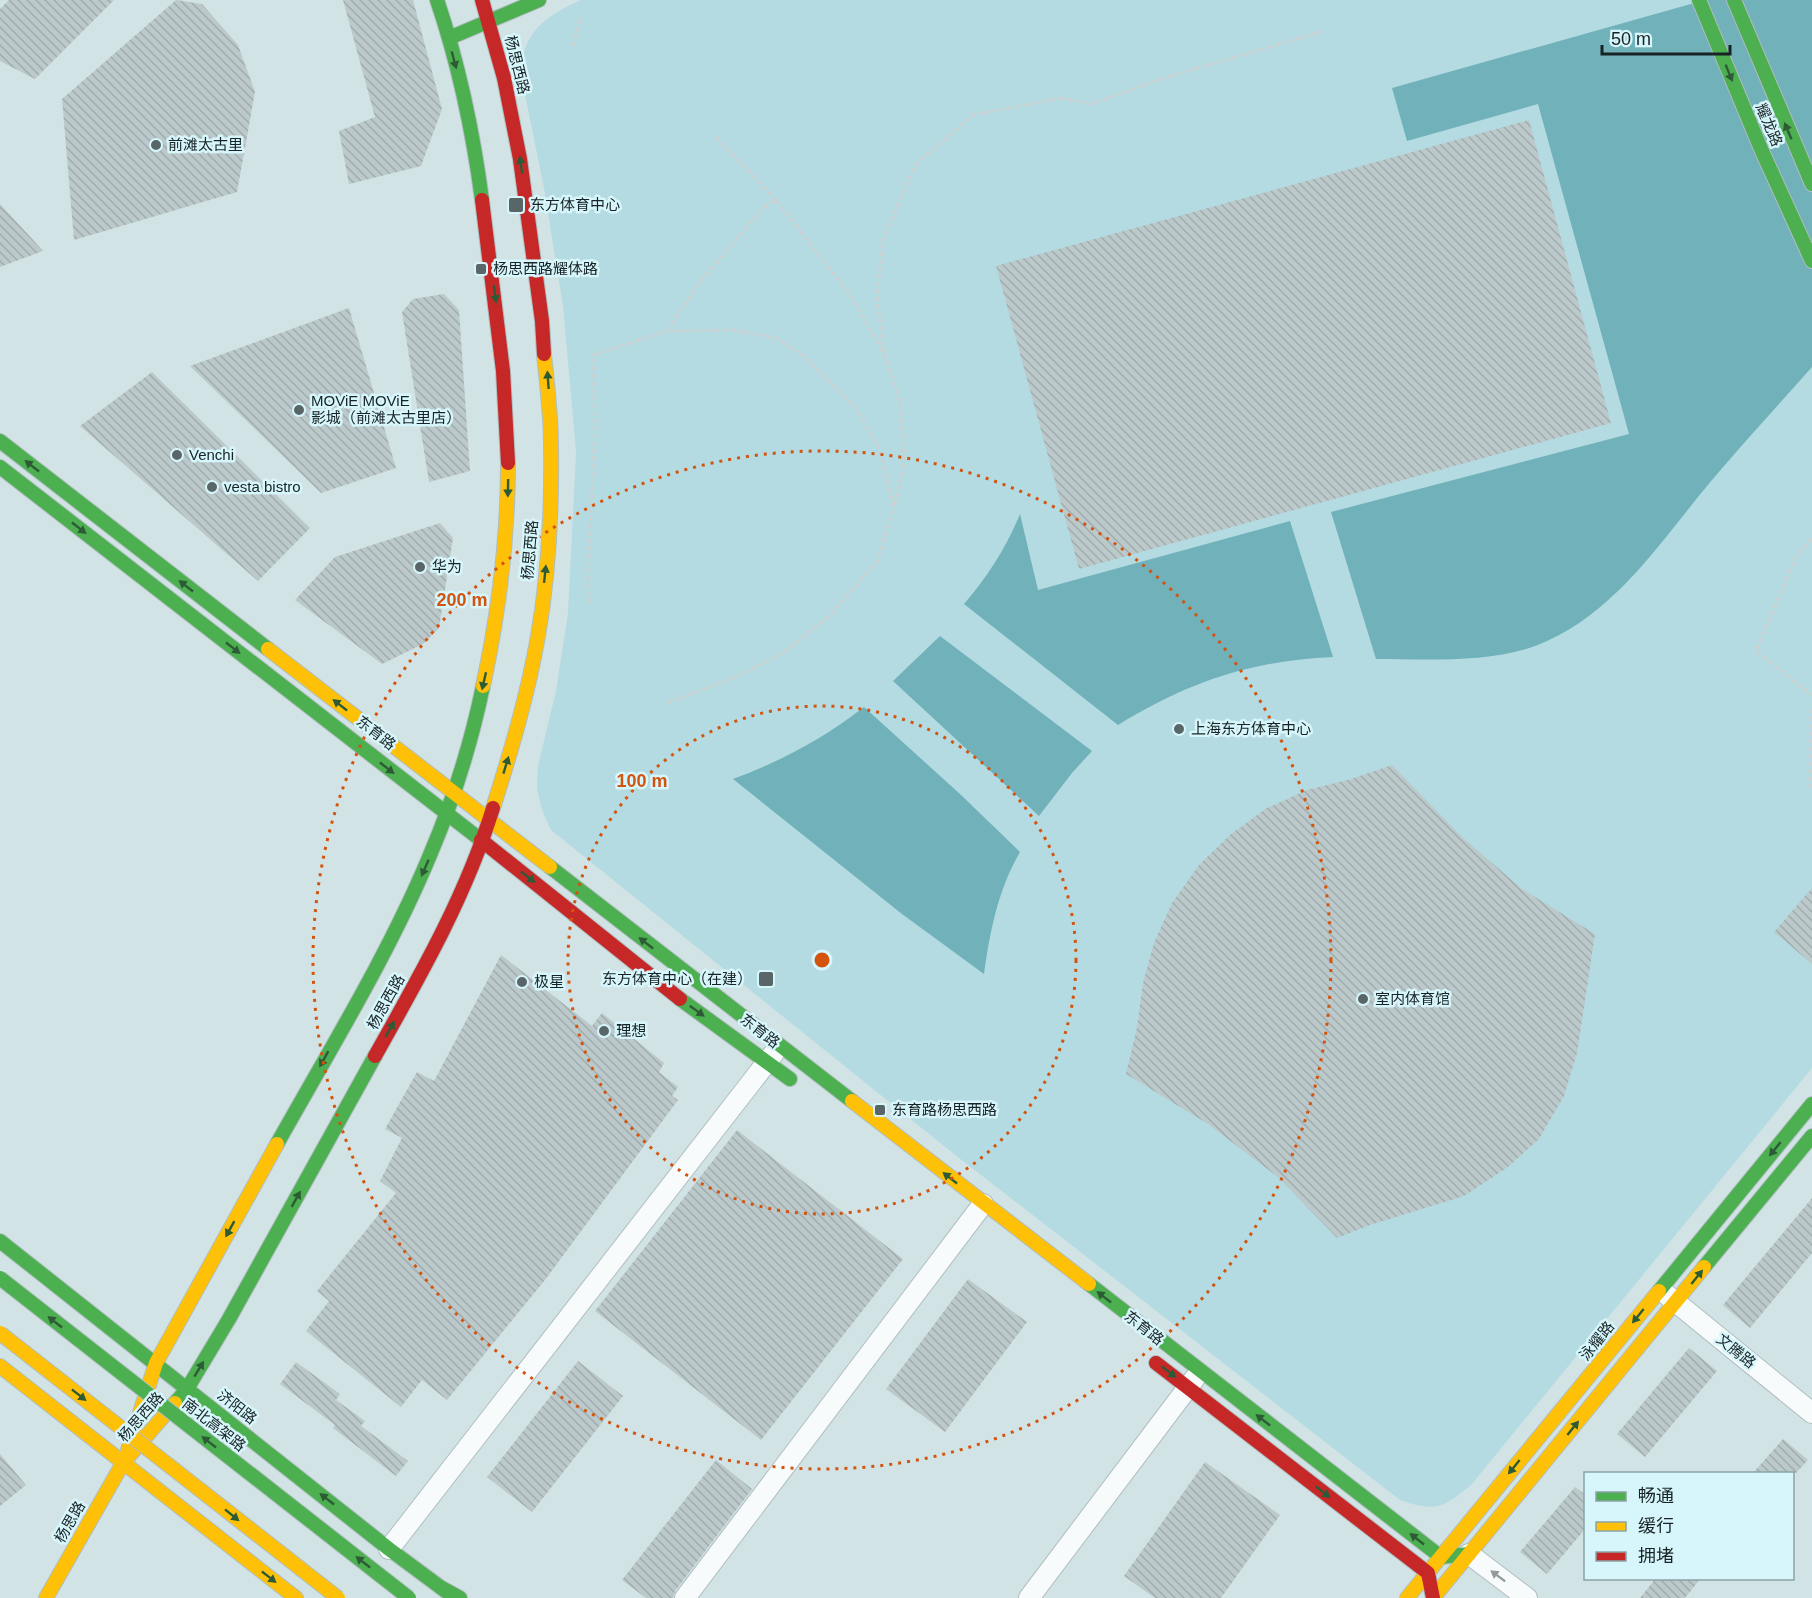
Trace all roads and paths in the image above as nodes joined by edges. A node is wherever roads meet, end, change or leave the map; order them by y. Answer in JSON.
{"nodes":[{"id":1,"x":482,"y":0,"type":"edge"},
{"id":2,"x":539,"y":0,"type":"edge"},
{"id":3,"x":1699,"y":0,"type":"edge"},
{"id":4,"x":1734,"y":0,"type":"edge"},
{"id":5,"x":441,"y":1,"type":"edge"},
{"id":6,"x":580,"y":16,"type":"dead end"},
{"id":7,"x":489,"y":21,"type":"junction"},
{"id":8,"x":1324,"y":30,"type":"dead end"},
{"id":9,"x":448,"y":38,"type":"junction"},
{"id":10,"x":573,"y":46,"type":"dead end"},
{"id":11,"x":716,"y":137,"type":"dead end"},
{"id":12,"x":1812,"y":184,"type":"edge"},
{"id":13,"x":776,"y":200,"type":"junction"},
{"id":14,"x":1812,"y":261,"type":"edge"},
{"id":15,"x":667,"y":331,"type":"junction"},
{"id":16,"x":884,"y":353,"type":"junction"},
{"id":17,"x":0,"y":441,"type":"edge"},
{"id":18,"x":0,"y":466,"type":"edge"},
{"id":19,"x":894,"y":507,"type":"junction"},
{"id":20,"x":1812,"y":539,"type":"edge"},
{"id":21,"x":589,"y":603,"type":"dead end"},
{"id":22,"x":1812,"y":695,"type":"edge"},
{"id":23,"x":667,"y":703,"type":"dead end"},
{"id":24,"x":1812,"y":709,"type":"edge"},
{"id":25,"x":1812,"y":789,"type":"edge"},
{"id":26,"x":453,"y":793,"type":"junction"},
{"id":27,"x":446,"y":813,"type":"junction"},
{"id":28,"x":489,"y":821,"type":"junction"},
{"id":29,"x":482,"y":841,"type":"junction"},
{"id":30,"x":773,"y":1054,"type":"junction"},
{"id":31,"x":805,"y":1091,"type":"dead end"},
{"id":32,"x":1812,"y":1104,"type":"edge"},
{"id":33,"x":1812,"y":1136,"type":"edge"},
{"id":34,"x":975,"y":1216,"type":"junction"},
{"id":35,"x":0,"y":1241,"type":"edge"},
{"id":36,"x":0,"y":1278,"type":"edge"},
{"id":37,"x":1660,"y":1289,"type":"junction"},
{"id":38,"x":1676,"y":1302,"type":"junction"},
{"id":39,"x":0,"y":1333,"type":"edge"},
{"id":40,"x":1141,"y":1351,"type":"dead end"},
{"id":41,"x":156,"y":1363,"type":"junction"},
{"id":42,"x":0,"y":1366,"type":"edge"},
{"id":43,"x":1200,"y":1371,"type":"junction"},
{"id":44,"x":1188,"y":1388,"type":"junction"},
{"id":45,"x":187,"y":1389,"type":"junction"},
{"id":46,"x":1812,"y":1413,"type":"edge"},
{"id":47,"x":123,"y":1463,"type":"junction"},
{"id":48,"x":389,"y":1549,"type":"junction"},
{"id":49,"x":1469,"y":1554,"type":"junction"},
{"id":50,"x":1441,"y":1557,"type":"junction"},
{"id":51,"x":1428,"y":1573,"type":"junction"},
{"id":52,"x":447,"y":1592,"type":"edge"},
{"id":53,"x":46,"y":1598,"type":"edge"},
{"id":54,"x":296,"y":1598,"type":"edge"},
{"id":55,"x":338,"y":1598,"type":"edge"},
{"id":56,"x":409,"y":1598,"type":"edge"},
{"id":57,"x":460,"y":1598,"type":"edge"},
{"id":58,"x":471,"y":1598,"type":"edge"},
{"id":59,"x":684,"y":1598,"type":"edge"},
{"id":60,"x":1029,"y":1598,"type":"edge"},
{"id":61,"x":1407,"y":1598,"type":"edge"},
{"id":62,"x":1433,"y":1598,"type":"edge"},
{"id":63,"x":1527,"y":1598,"type":"edge"}],
"edges":[{"from":1,"to":7,"type":"main road","name":"杨思西路"},
{"from":2,"to":7,"type":"main road"},
{"from":3,"to":14,"type":"main road","name":"耀龙路","one_way":true},
{"from":12,"to":4,"type":"main road","name":"耀龙路","one_way":true},
{"from":5,"to":9,"type":"main road","name":"杨思西路"},
{"from":6,"to":10,"type":"path"},
{"from":7,"to":9,"type":"main road"},
{"from":28,"to":7,"type":"main road","name":"杨思西路","one_way":true},
{"from":8,"to":16,"type":"path"},
{"from":9,"to":26,"type":"main road","name":"杨思西路","one_way":true},
{"from":11,"to":13,"type":"path"},
{"from":13,"to":15,"type":"path"},
{"from":13,"to":16,"type":"path"},
{"from":15,"to":19,"type":"path"},
{"from":15,"to":21,"type":"path"},
{"from":16,"to":19,"type":"path"},
{"from":26,"to":17,"type":"main road","name":"东育路","one_way":true},
{"from":18,"to":27,"type":"main road","name":"东育路","one_way":true},
{"from":19,"to":23,"type":"path"},
{"from":20,"to":22,"type":"path"},
{"from":24,"to":25,"type":"path"},
{"from":26,"to":27,"type":"main road","name":"杨思西路"},
{"from":26,"to":28,"type":"main road","name":"东育路"},
{"from":27,"to":29,"type":"main road","name":"东育路"},
{"from":27,"to":41,"type":"main road","name":"杨思西路","one_way":true},
{"from":28,"to":29,"type":"main road","name":"杨思西路"},
{"from":30,"to":28,"type":"main road","name":"东育路","one_way":true},
{"from":29,"to":30,"type":"main road","name":"东育路","one_way":true},
{"from":45,"to":29,"type":"main road","name":"杨思西路","one_way":true},
{"from":30,"to":31,"type":"main road","name":"东育路"},
{"from":34,"to":30,"type":"main road","name":"东育路","one_way":true},
{"from":30,"to":48,"type":"street"},
{"from":32,"to":37,"type":"main road","name":"泳耀路","one_way":true},
{"from":38,"to":33,"type":"main road","one_way":true},
{"from":43,"to":34,"type":"main road","name":"东育路","one_way":true},
{"from":34,"to":59,"type":"street"},
{"from":35,"to":41,"type":"main road","name":"济阳路"},
{"from":56,"to":36,"type":"main road","name":"南北高架路","one_way":true,"bridge":true},
{"from":37,"to":38,"type":"street","name":"文腾路"},
{"from":37,"to":50,"type":"main road","name":"泳耀路","one_way":true},
{"from":38,"to":46,"type":"street","name":"文腾路"},
{"from":49,"to":38,"type":"main road","one_way":true},
{"from":39,"to":55,"type":"main road","one_way":true,"bridge":true},
{"from":40,"to":44,"type":"main road","name":"东育路","one_way":true},
{"from":41,"to":45,"type":"main road","name":"济阳路"},
{"from":41,"to":47,"type":"main road","name":"杨思西路"},
{"from":42,"to":47,"type":"main road"},
{"from":43,"to":44,"type":"street"},
{"from":50,"to":43,"type":"main road","name":"东育路","one_way":true},
{"from":44,"to":51,"type":"main road","name":"东育路","one_way":true},
{"from":44,"to":60,"type":"street"},
{"from":45,"to":47,"type":"main road","name":"杨思西路"},
{"from":48,"to":45,"type":"main road","name":"济阳路","one_way":true},
{"from":47,"to":53,"type":"main road","name":"杨思路"},
{"from":47,"to":54,"type":"main road","one_way":true},
{"from":48,"to":52,"type":"main road","name":"济阳路"},
{"from":49,"to":50,"type":"main road"},
{"from":49,"to":62,"type":"main road"},
{"from":63,"to":49,"type":"street","one_way":true},
{"from":50,"to":51,"type":"main road","name":"泳耀路"},
{"from":51,"to":61,"type":"main road","name":"泳耀路"},
{"from":51,"to":62,"type":"main road"},
{"from":52,"to":57,"type":"main road","name":"济阳路"},
{"from":52,"to":58,"type":"street"}]}
